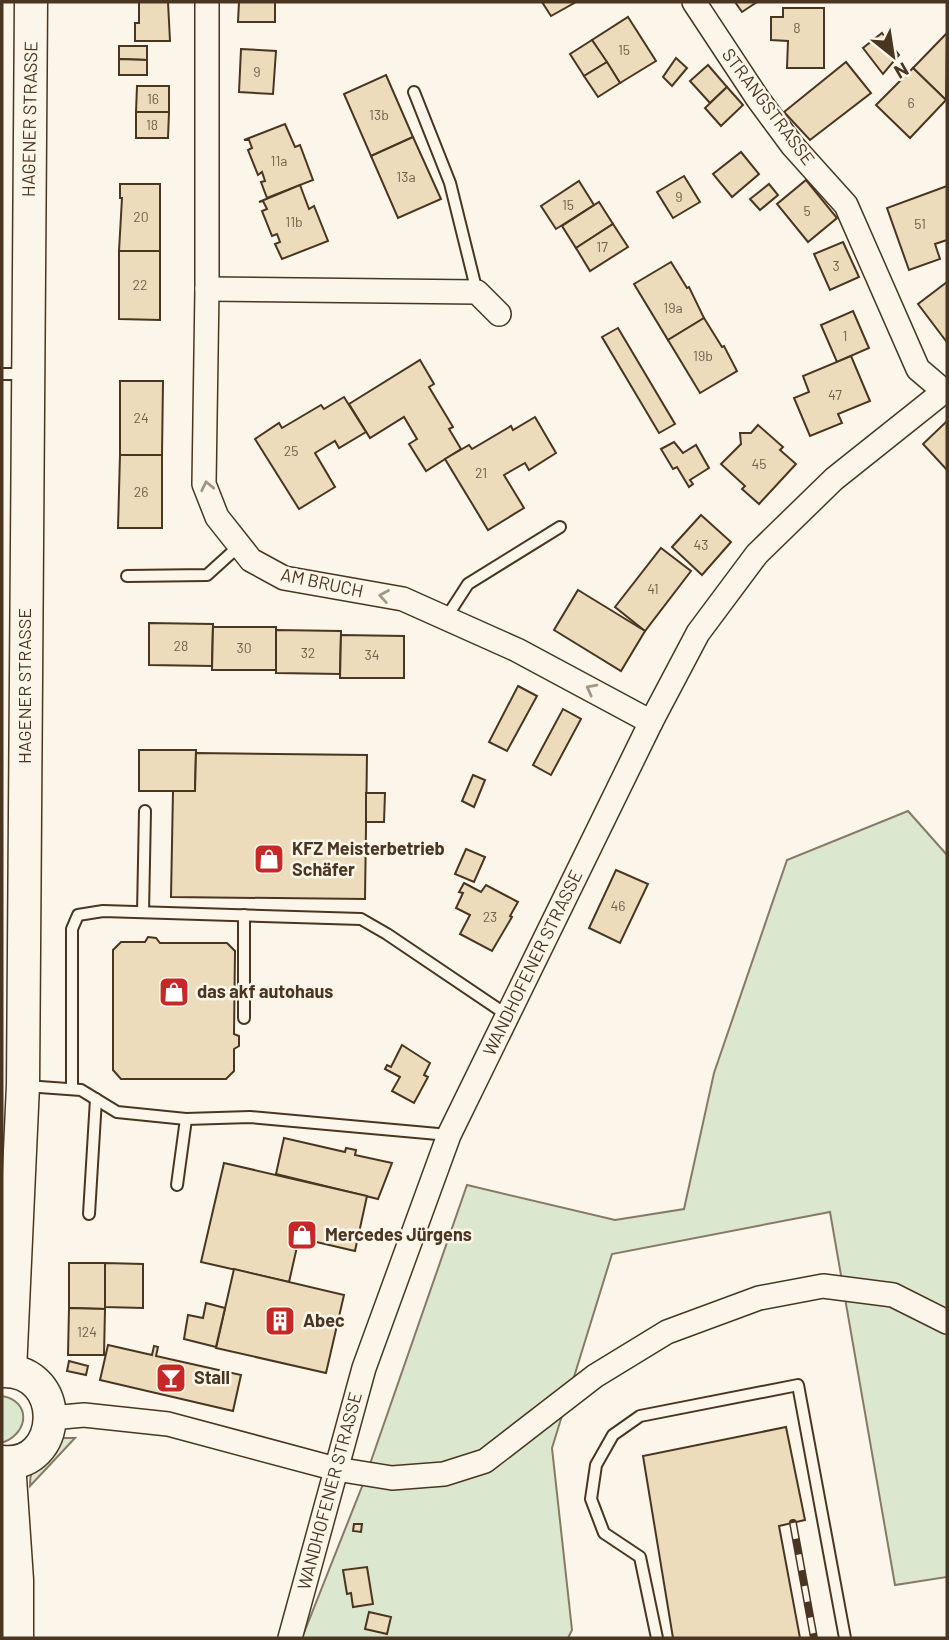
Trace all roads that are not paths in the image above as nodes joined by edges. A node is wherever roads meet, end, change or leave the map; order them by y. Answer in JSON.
{"nodes":[{"id":1,"x":31,"y":2,"type":"edge"},
{"id":2,"x":207,"y":2,"type":"edge"},
{"id":3,"x":694,"y":2,"type":"edge"},
{"id":4,"x":414,"y":92,"type":"dead end"},
{"id":5,"x":207,"y":289,"type":"junction"},
{"id":6,"x":477,"y":292,"type":"junction"},
{"id":7,"x":499,"y":314,"type":"dead end"},
{"id":8,"x":14,"y":374,"type":"edge"},
{"id":9,"x":946,"y":390,"type":"edge"},
{"id":10,"x":560,"y":527,"type":"dead end"},
{"id":11,"x":239,"y":546,"type":"junction"},
{"id":12,"x":127,"y":576,"type":"dead end"},
{"id":13,"x":446,"y":618,"type":"junction"},
{"id":14,"x":651,"y":722,"type":"junction"},
{"id":15,"x":145,"y":811,"type":"dead end"},
{"id":16,"x":143,"y":912,"type":"junction"},
{"id":17,"x":244,"y":915,"type":"junction"},
{"id":18,"x":507,"y":1016,"type":"junction"},
{"id":19,"x":244,"y":1018,"type":"dead end"},
{"id":20,"x":23,"y":1085,"type":"junction"},
{"id":21,"x":72,"y":1090,"type":"junction"},
{"id":22,"x":96,"y":1099,"type":"junction"},
{"id":23,"x":186,"y":1119,"type":"junction"},
{"id":24,"x":449,"y":1135,"type":"junction"},
{"id":25,"x":177,"y":1185,"type":"dead end"},
{"id":26,"x":89,"y":1213,"type":"dead end"},
{"id":27,"x":947,"y":1322,"type":"edge"},
{"id":28,"x":6,"y":1371,"type":"edge"},
{"id":29,"x":51,"y":1418,"type":"junction"},
{"id":30,"x":5,"y":1462,"type":"edge"},
{"id":31,"x":336,"y":1469,"type":"junction"},
{"id":32,"x":17,"y":1638,"type":"edge"},
{"id":33,"x":290,"y":1638,"type":"edge"},
{"id":34,"x":657,"y":1638,"type":"edge"},
{"id":35,"x":845,"y":1638,"type":"edge"}],
"edges":[{"from":1,"to":8,"type":"main road","name":"HAGENER STRASSE"},
{"from":2,"to":5,"type":"street","name":"AM BRUCH"},
{"from":3,"to":9,"type":"street","name":"STRANGSTRASSE"},
{"from":4,"to":6,"type":"lane"},
{"from":5,"to":6,"type":"street"},
{"from":11,"to":5,"type":"street","name":"AM BRUCH","one_way":true},
{"from":6,"to":7,"type":"street"},
{"from":8,"to":20,"type":"main road","name":"HAGENER STRASSE"},
{"from":9,"to":14,"type":"street","name":"WANDHOFENER STRASSE"},
{"from":10,"to":13,"type":"lane"},
{"from":11,"to":12,"type":"lane"},
{"from":13,"to":11,"type":"street","name":"AM BRUCH","one_way":true},
{"from":14,"to":13,"type":"street","name":"AM BRUCH","one_way":true},
{"from":14,"to":18,"type":"street","name":"WANDHOFENER STRASSE"},
{"from":15,"to":16,"type":"lane"},
{"from":16,"to":17,"type":"lane"},
{"from":16,"to":21,"type":"lane"},
{"from":17,"to":18,"type":"lane"},
{"from":17,"to":19,"type":"lane"},
{"from":18,"to":24,"type":"street","name":"WANDHOFENER STRASSE"},
{"from":20,"to":21,"type":"lane"},
{"from":20,"to":28,"type":"main road","name":"HAGENER STRASSE"},
{"from":21,"to":22,"type":"lane"},
{"from":22,"to":23,"type":"lane"},
{"from":22,"to":26,"type":"lane"},
{"from":23,"to":24,"type":"lane"},
{"from":23,"to":25,"type":"lane"},
{"from":24,"to":31,"type":"street","name":"WANDHOFENER STRASSE"},
{"from":27,"to":31,"type":"street"},
{"from":28,"to":29,"type":"main road","name":"HAGENER STRASSE"},
{"from":29,"to":30,"type":"main road"},
{"from":29,"to":31,"type":"street"},
{"from":30,"to":32,"type":"main road"},
{"from":31,"to":33,"type":"street","name":"WANDHOFENER STRASSE"},
{"from":34,"to":35,"type":"lane"}]}
